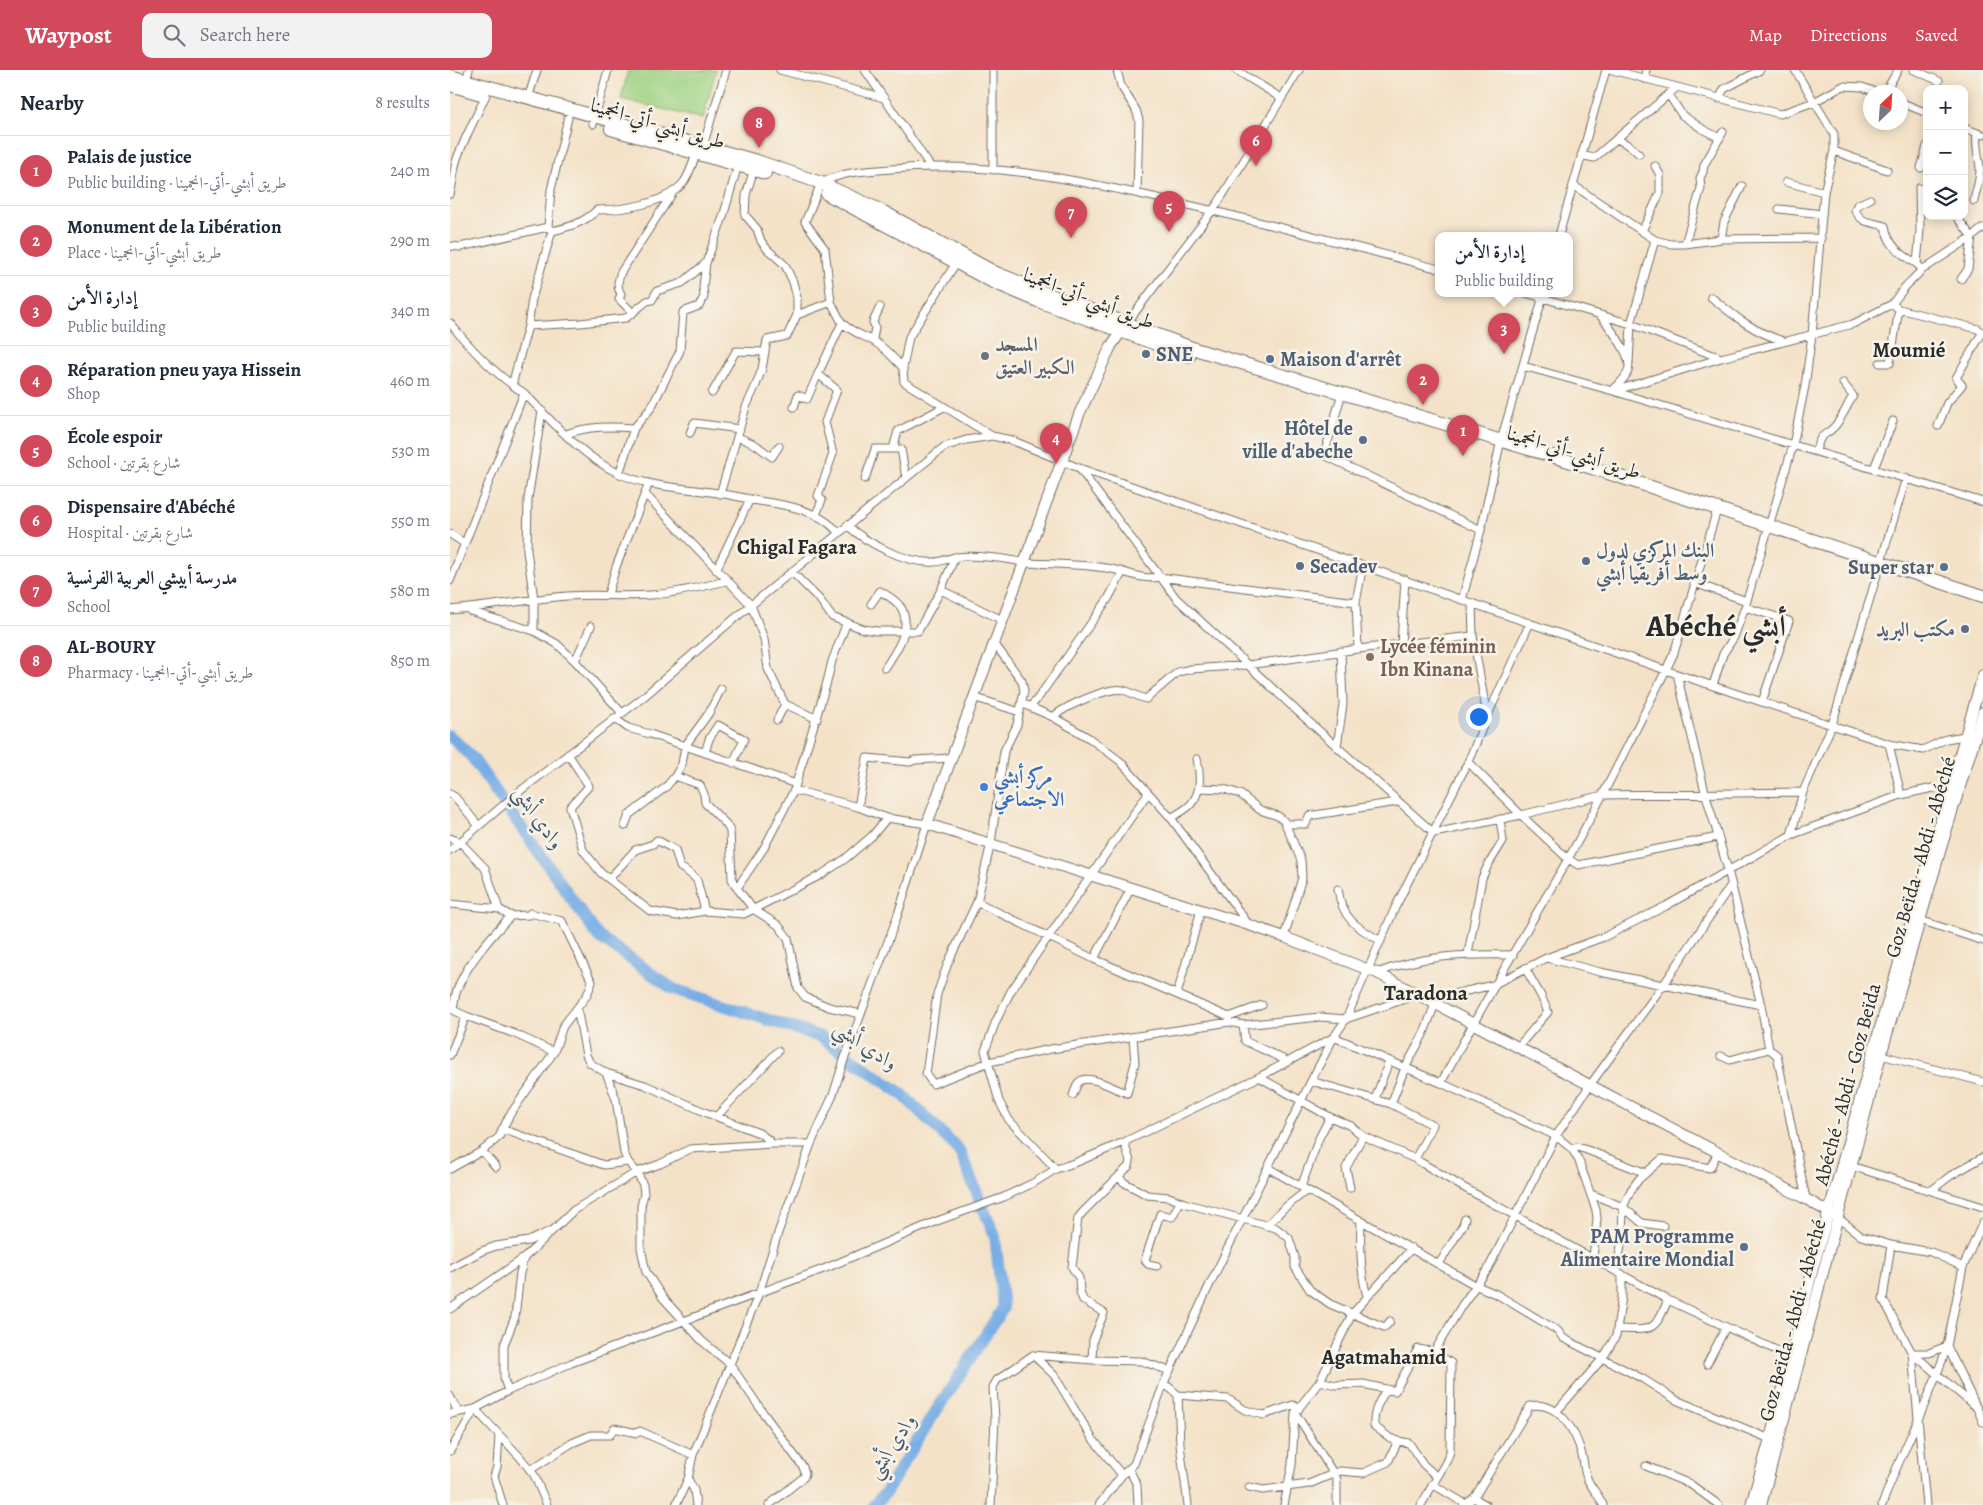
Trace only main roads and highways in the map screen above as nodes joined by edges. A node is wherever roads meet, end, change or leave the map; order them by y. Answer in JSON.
{"nodes":[{"id":1,"x":450,"y":76,"type":"edge"},
{"id":2,"x":466,"y":79,"type":"edge"},
{"id":3,"x":450,"y":85,"type":"edge"},
{"id":4,"x":594,"y":120,"type":"junction"},
{"id":5,"x":700,"y":150,"type":"junction"},
{"id":6,"x":819,"y":187,"type":"junction"},
{"id":7,"x":1124,"y":327,"type":"junction"},
{"id":8,"x":1983,"y":602,"type":"edge"},
{"id":9,"x":1983,"y":675,"type":"edge"},
{"id":10,"x":1983,"y":712,"type":"edge"},
{"id":11,"x":1970,"y":737,"type":"junction"},
{"id":12,"x":1921,"y":900,"type":"junction"},
{"id":13,"x":1833,"y":1215,"type":"junction"},
{"id":14,"x":1751,"y":1505,"type":"edge"},
{"id":15,"x":1760,"y":1505,"type":"edge"}],
"edges":[{"from":1,"to":2,"type":"highway"},
{"from":2,"to":3,"type":"highway","name":"طريق أبشي-أتي-انجمينا"},
{"from":2,"to":4,"type":"highway"},
{"from":2,"to":4,"type":"highway","name":"طريق أبشي-أتي-انجمينا"},
{"from":4,"to":5,"type":"highway"},
{"from":5,"to":6,"type":"highway","name":"طريق أبشي-أتي-انجمينا"},
{"from":5,"to":6,"type":"highway"},
{"from":6,"to":7,"type":"highway"},
{"from":6,"to":7,"type":"highway","name":"طريق أبشي-أتي-انجمينا"},
{"from":7,"to":8,"type":"highway"},
{"from":7,"to":13,"type":"main road"},
{"from":9,"to":11,"type":"main road"},
{"from":10,"to":11,"type":"main road","name":"Goz Beïda - Abdi - Abéché"},
{"from":11,"to":12,"type":"main road","name":"Goz Beïda - Abdi - Abéché"},
{"from":12,"to":13,"type":"main road","name":"Abéché - Abdi - Goz Beïda"},
{"from":12,"to":13,"type":"main road","name":"Goz Beïda - Abdi - Abéché"},
{"from":13,"to":14,"type":"main road","name":"Abéché - Abdi - Goz Beïda"},
{"from":13,"to":15,"type":"main road","name":"Goz Beïda - Abdi - Abéché"}]}
